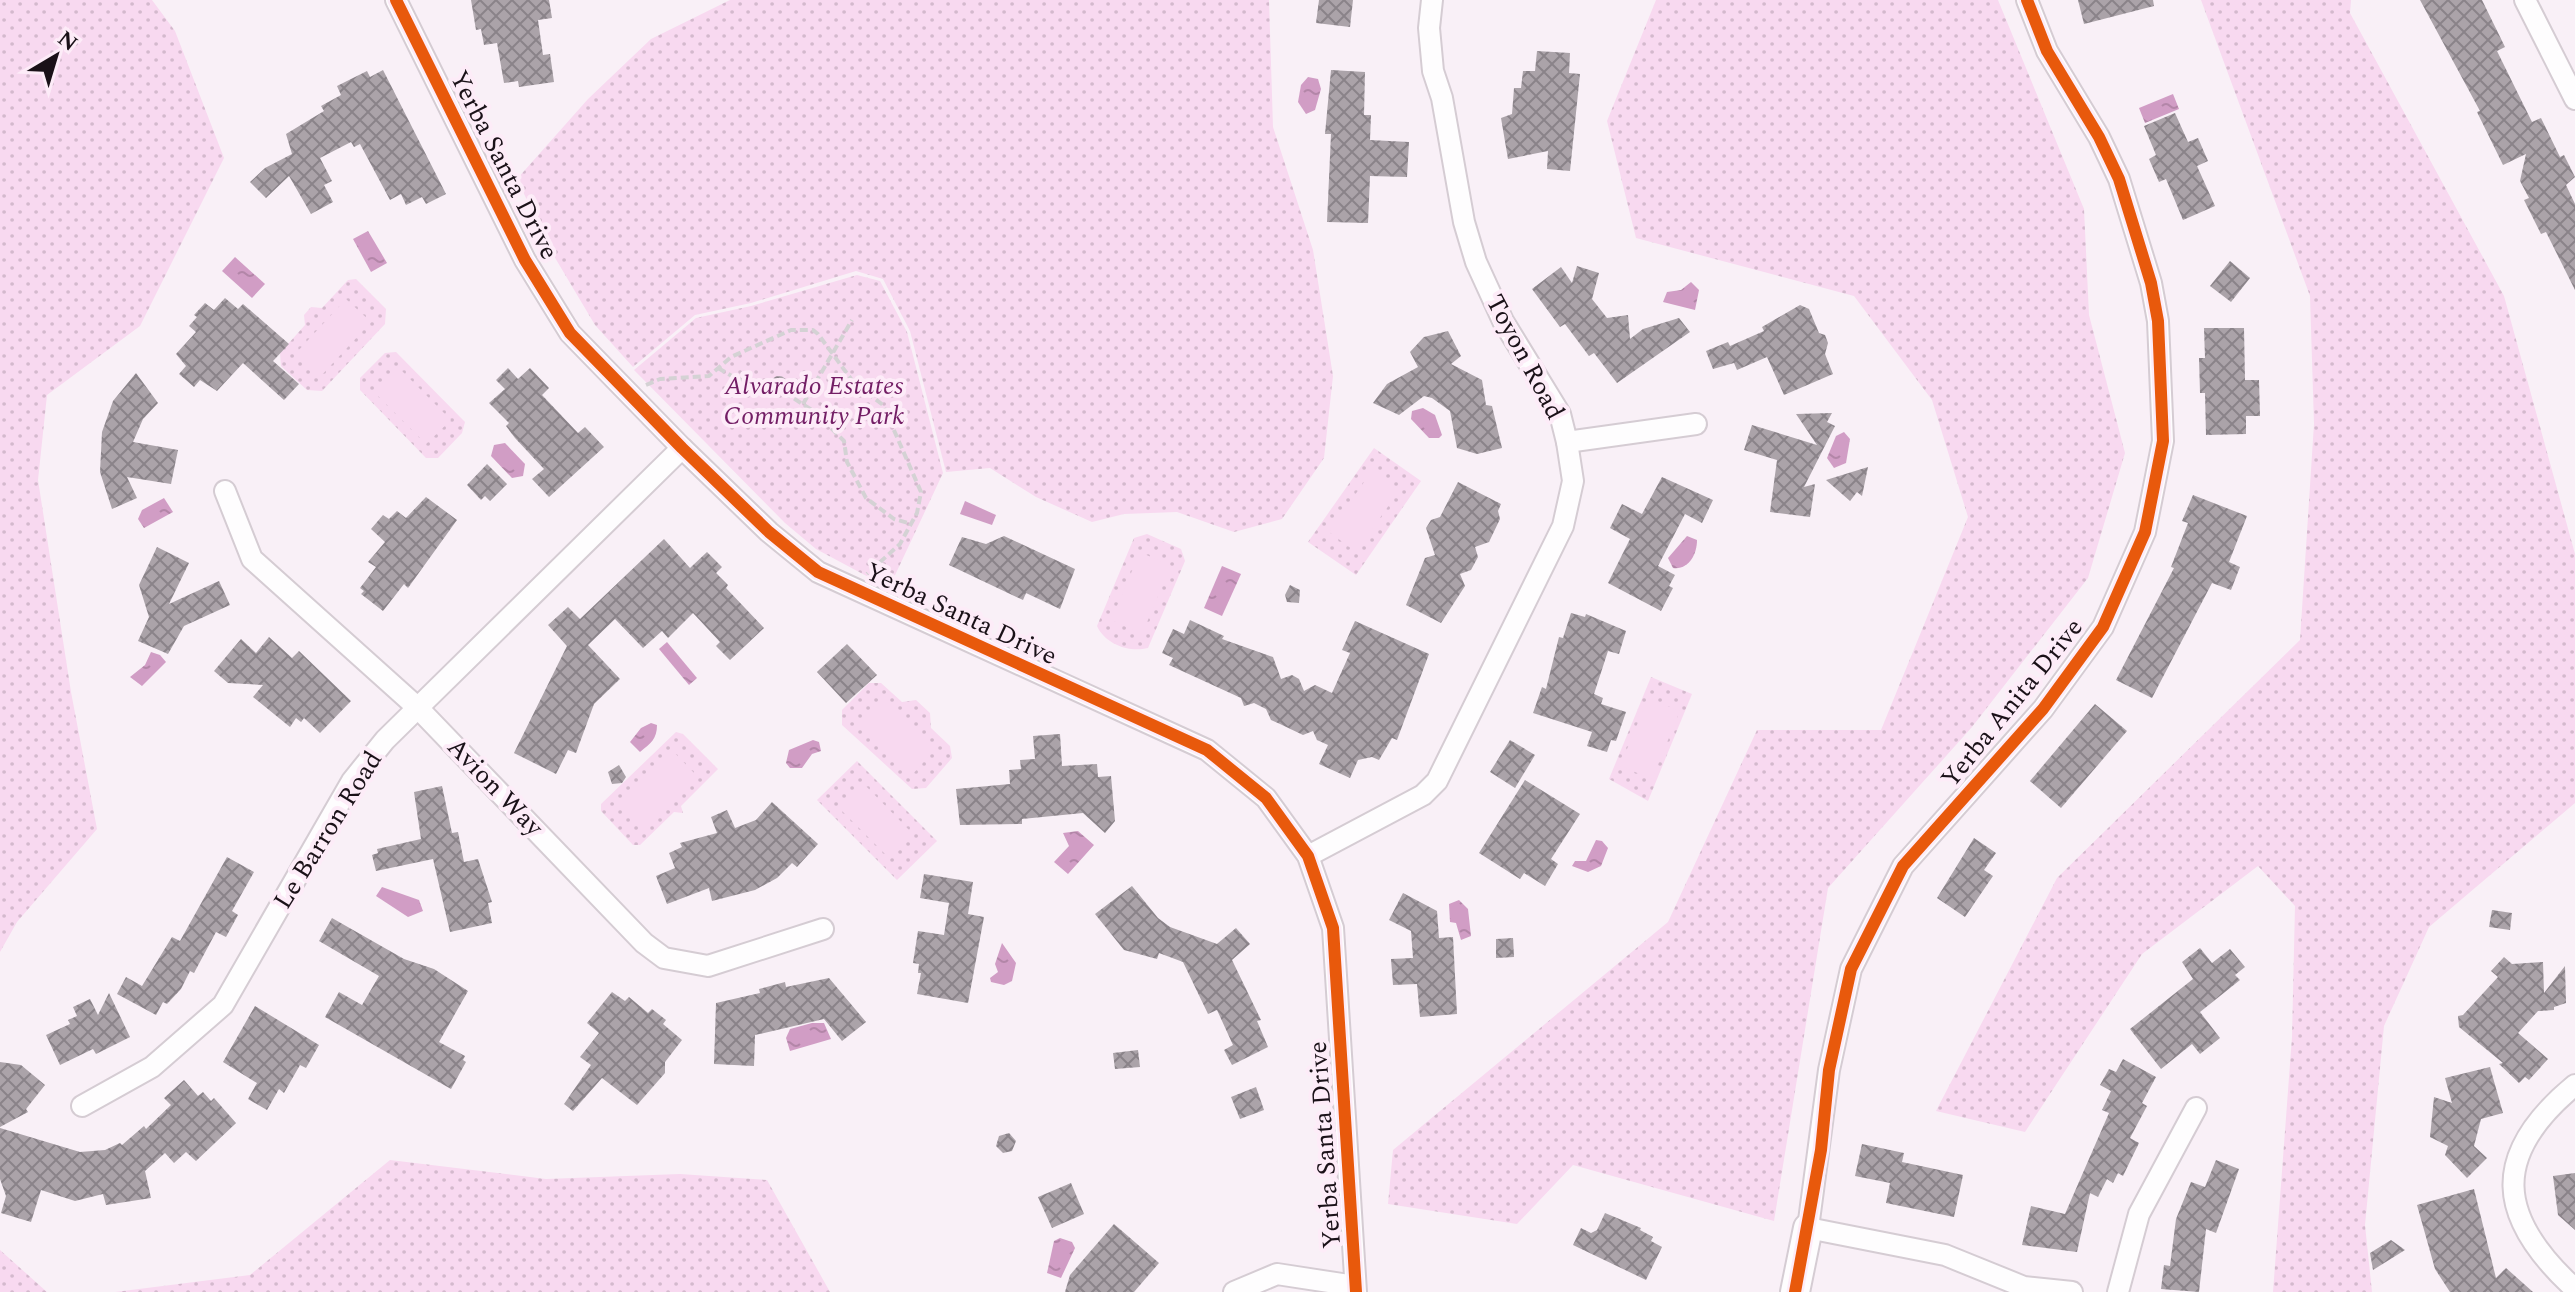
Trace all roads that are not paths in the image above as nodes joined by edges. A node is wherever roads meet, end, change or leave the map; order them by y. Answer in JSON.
{"nodes":[{"id":1,"x":396,"y":0,"type":"edge"},
{"id":2,"x":1432,"y":0,"type":"edge"},
{"id":3,"x":2027,"y":0,"type":"edge"},
{"id":4,"x":2525,"y":0,"type":"edge"},
{"id":5,"x":2575,"y":99,"type":"edge"},
{"id":6,"x":1696,"y":424,"type":"dead end"},
{"id":7,"x":1567,"y":442,"type":"junction"},
{"id":8,"x":682,"y":448,"type":"junction"},
{"id":9,"x":225,"y":491,"type":"dead end"},
{"id":10,"x":418,"y":708,"type":"junction"},
{"id":11,"x":1308,"y":856,"type":"junction"},
{"id":12,"x":823,"y":929,"type":"dead end"},
{"id":13,"x":2575,"y":1085,"type":"edge"},
{"id":14,"x":82,"y":1106,"type":"dead end"},
{"id":15,"x":2196,"y":1108,"type":"dead end"},
{"id":16,"x":1808,"y":1228,"type":"junction"},
{"id":17,"x":1356,"y":1289,"type":"edge"},
{"id":18,"x":2575,"y":1289,"type":"edge"},
{"id":19,"x":1234,"y":1292,"type":"edge"},
{"id":20,"x":1795,"y":1292,"type":"edge"},
{"id":21,"x":2072,"y":1292,"type":"edge"},
{"id":22,"x":2118,"y":1292,"type":"edge"}],
"edges":[{"from":1,"to":8,"type":"street","name":"Yerba Santa Drive"},
{"from":2,"to":7,"type":"street","name":"Toyon Road"},
{"from":3,"to":16,"type":"street","name":"Yerba Anita Drive"},
{"from":4,"to":5,"type":"street"},
{"from":6,"to":7,"type":"street"},
{"from":7,"to":11,"type":"street","name":"Toyon Road"},
{"from":8,"to":10,"type":"street","name":"Le Barron Road"},
{"from":8,"to":11,"type":"street","name":"Yerba Santa Drive"},
{"from":9,"to":10,"type":"street","name":"Avion Way"},
{"from":10,"to":12,"type":"street","name":"Avion Way"},
{"from":10,"to":14,"type":"street","name":"Le Barron Road"},
{"from":11,"to":17,"type":"street","name":"Yerba Santa Drive"},
{"from":13,"to":18,"type":"street"},
{"from":15,"to":22,"type":"street"},
{"from":16,"to":20,"type":"street","name":"Yerba Anita Drive"},
{"from":16,"to":21,"type":"street"},
{"from":17,"to":19,"type":"street"}]}
